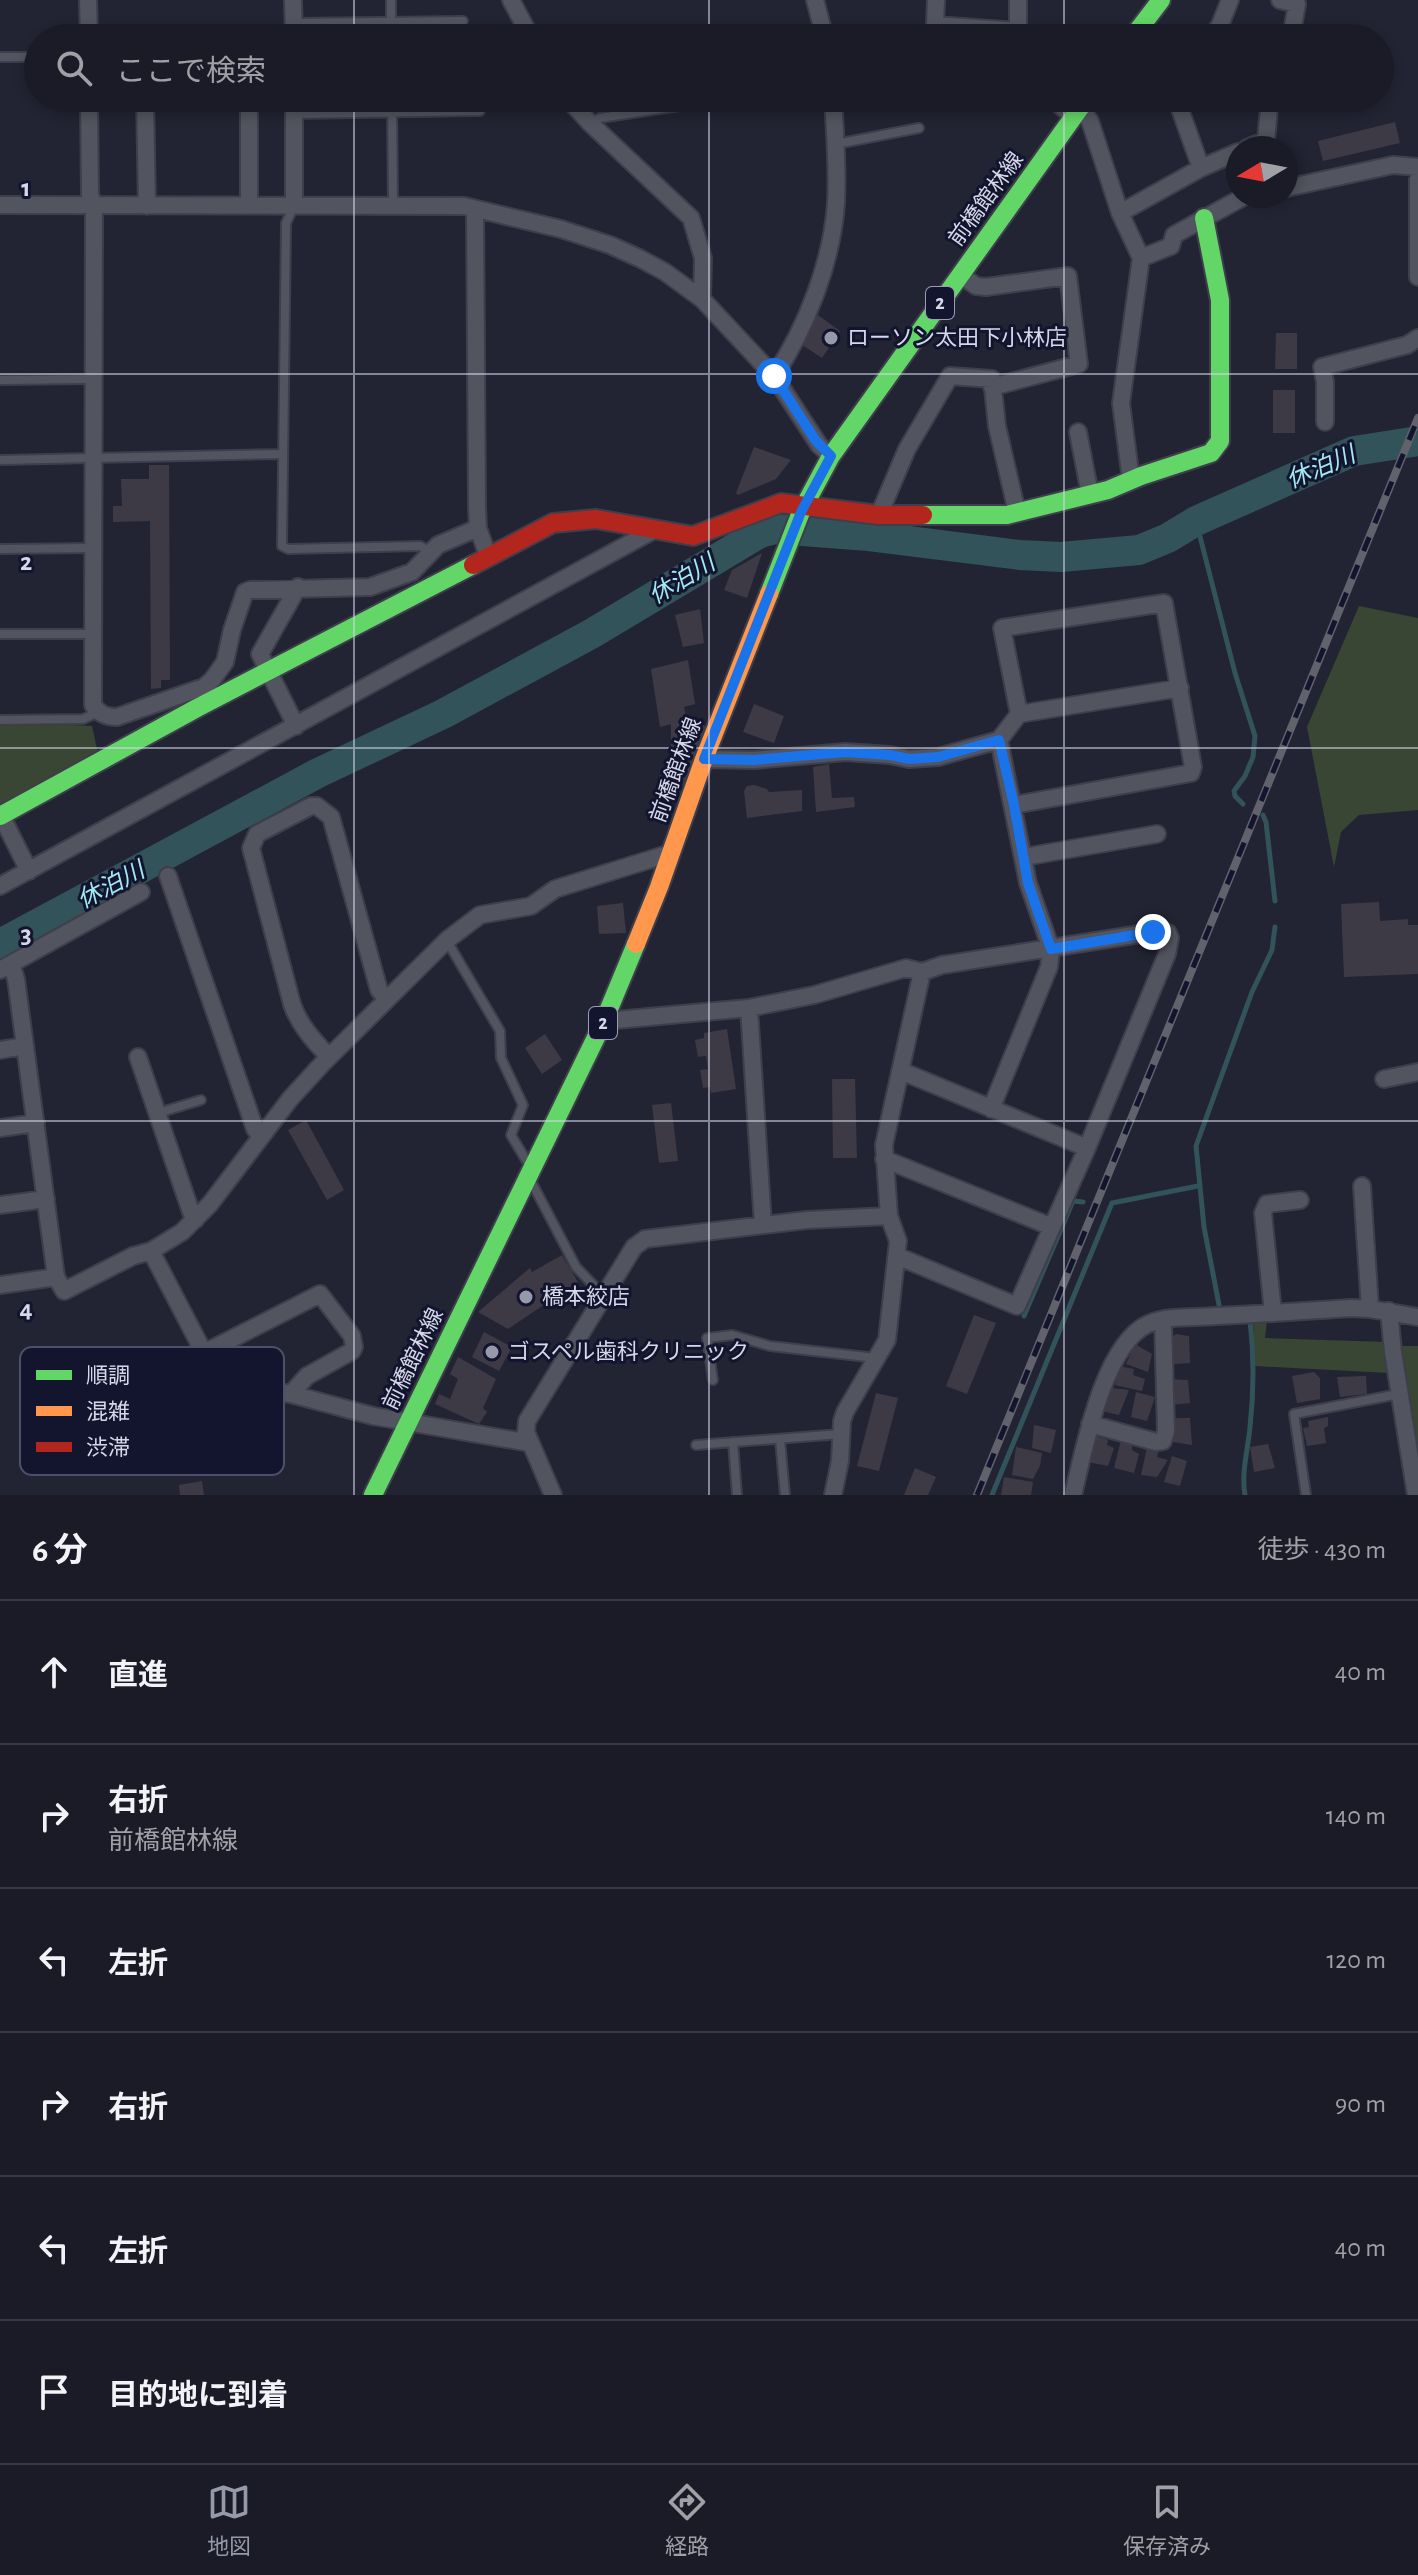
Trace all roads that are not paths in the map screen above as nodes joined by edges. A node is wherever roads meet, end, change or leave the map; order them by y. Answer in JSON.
{"nodes":[{"id":1,"x":88,"y":0,"type":"edge"},
{"id":2,"x":293,"y":0,"type":"edge"},
{"id":3,"x":391,"y":0,"type":"edge"},
{"id":4,"x":511,"y":0,"type":"edge"},
{"id":5,"x":815,"y":0,"type":"edge"},
{"id":6,"x":936,"y":0,"type":"edge"},
{"id":7,"x":1018,"y":0,"type":"edge"},
{"id":8,"x":1161,"y":0,"type":"edge"},
{"id":9,"x":1230,"y":0,"type":"edge"},
{"id":10,"x":1280,"y":0,"type":"edge"},
{"id":11,"x":463,"y":21,"type":"dead end"},
{"id":12,"x":390,"y":22,"type":"junction"},
{"id":13,"x":89,"y":24,"type":"edge"},
{"id":14,"x":294,"y":24,"type":"edge"},
{"id":15,"x":369,"y":24,"type":"edge"},
{"id":16,"x":524,"y":24,"type":"edge"},
{"id":17,"x":821,"y":24,"type":"edge"},
{"id":18,"x":935,"y":24,"type":"edge"},
{"id":19,"x":1019,"y":24,"type":"edge"},
{"id":20,"x":1143,"y":24,"type":"edge"},
{"id":21,"x":1220,"y":24,"type":"edge"},
{"id":22,"x":1293,"y":24,"type":"edge"},
{"id":23,"x":0,"y":57,"type":"edge"},
{"id":24,"x":24,"y":57,"type":"edge"},
{"id":25,"x":89,"y":112,"type":"edge"},
{"id":26,"x":145,"y":112,"type":"edge"},
{"id":27,"x":249,"y":112,"type":"edge"},
{"id":28,"x":294,"y":112,"type":"edge"},
{"id":29,"x":392,"y":112,"type":"edge"},
{"id":30,"x":580,"y":112,"type":"edge"},
{"id":31,"x":640,"y":112,"type":"edge"},
{"id":32,"x":834,"y":112,"type":"edge"},
{"id":33,"x":1076,"y":112,"type":"edge"},
{"id":34,"x":1084,"y":112,"type":"edge"},
{"id":35,"x":1181,"y":112,"type":"edge"},
{"id":36,"x":1269,"y":112,"type":"edge"},
{"id":37,"x":591,"y":124,"type":"junction"},
{"id":38,"x":919,"y":128,"type":"dead end"},
{"id":39,"x":1266,"y":136,"type":"edge"},
{"id":40,"x":835,"y":144,"type":"junction"},
{"id":41,"x":1226,"y":157,"type":"edge"},
{"id":42,"x":1418,"y":167,"type":"edge"},
{"id":43,"x":1201,"y":168,"type":"junction"},
{"id":44,"x":1418,"y":179,"type":"edge"},
{"id":45,"x":1298,"y":184,"type":"edge"},
{"id":46,"x":0,"y":205,"type":"edge"},
{"id":47,"x":94,"y":205,"type":"junction"},
{"id":48,"x":249,"y":205,"type":"junction"},
{"id":49,"x":294,"y":205,"type":"junction"},
{"id":50,"x":393,"y":205,"type":"junction"},
{"id":51,"x":147,"y":206,"type":"junction"},
{"id":52,"x":1226,"y":206,"type":"edge"},
{"id":53,"x":475,"y":209,"type":"junction"},
{"id":54,"x":1120,"y":213,"type":"junction"},
{"id":55,"x":1204,"y":218,"type":"junction"},
{"id":56,"x":1141,"y":258,"type":"junction"},
{"id":57,"x":961,"y":275,"type":"junction"},
{"id":58,"x":1418,"y":277,"type":"edge"},
{"id":59,"x":702,"y":299,"type":"junction"},
{"id":60,"x":1418,"y":338,"type":"edge"},
{"id":61,"x":774,"y":376,"type":"junction"},
{"id":62,"x":93,"y":379,"type":"junction"},
{"id":63,"x":0,"y":380,"type":"edge"},
{"id":64,"x":992,"y":387,"type":"junction"},
{"id":65,"x":1325,"y":422,"type":"dead end"},
{"id":66,"x":1078,"y":432,"type":"dead end"},
{"id":67,"x":282,"y":454,"type":"junction"},
{"id":68,"x":831,"y":456,"type":"junction"},
{"id":69,"x":92,"y":458,"type":"junction"},
{"id":70,"x":0,"y":460,"type":"edge"},
{"id":71,"x":1131,"y":480,"type":"junction"},
{"id":72,"x":1090,"y":494,"type":"junction"},
{"id":73,"x":802,"y":508,"type":"junction"},
{"id":74,"x":1017,"y":512,"type":"junction"},
{"id":75,"x":879,"y":515,"type":"junction"},
{"id":76,"x":478,"y":528,"type":"junction"},
{"id":77,"x":654,"y":530,"type":"junction"},
{"id":78,"x":93,"y":548,"type":"junction"},
{"id":79,"x":0,"y":549,"type":"edge"},
{"id":80,"x":430,"y":552,"type":"junction"},
{"id":81,"x":488,"y":556,"type":"junction"},
{"id":82,"x":298,"y":587,"type":"junction"},
{"id":83,"x":0,"y":634,"type":"edge"},
{"id":84,"x":93,"y":634,"type":"junction"},
{"id":85,"x":267,"y":671,"type":"junction"},
{"id":86,"x":1180,"y":688,"type":"junction"},
{"id":87,"x":99,"y":712,"type":"junction"},
{"id":88,"x":1019,"y":714,"type":"junction"},
{"id":89,"x":0,"y":720,"type":"edge"},
{"id":90,"x":296,"y":726,"type":"junction"},
{"id":91,"x":999,"y":740,"type":"junction"},
{"id":92,"x":704,"y":759,"type":"junction"},
{"id":93,"x":1014,"y":805,"type":"junction"},
{"id":94,"x":0,"y":815,"type":"edge"},
{"id":95,"x":1157,"y":834,"type":"dead end"},
{"id":96,"x":671,"y":853,"type":"junction"},
{"id":97,"x":1024,"y":857,"type":"junction"},
{"id":98,"x":29,"y":871,"type":"junction"},
{"id":99,"x":168,"y":876,"type":"dead end"},
{"id":100,"x":0,"y":886,"type":"edge"},
{"id":101,"x":141,"y":892,"type":"dead end"},
{"id":102,"x":447,"y":940,"type":"junction"},
{"id":103,"x":1051,"y":949,"type":"junction"},
{"id":104,"x":5,"y":967,"type":"edge"},
{"id":105,"x":922,"y":972,"type":"junction"},
{"id":106,"x":387,"y":999,"type":"junction"},
{"id":107,"x":749,"y":1008,"type":"junction"},
{"id":108,"x":604,"y":1021,"type":"junction"},
{"id":109,"x":25,"y":1046,"type":"junction"},
{"id":110,"x":0,"y":1050,"type":"edge"},
{"id":111,"x":138,"y":1057,"type":"dead end"},
{"id":112,"x":329,"y":1057,"type":"junction"},
{"id":113,"x":901,"y":1071,"type":"junction"},
{"id":114,"x":1418,"y":1072,"type":"edge"},
{"id":115,"x":1384,"y":1079,"type":"dead end"},
{"id":116,"x":201,"y":1100,"type":"dead end"},
{"id":117,"x":991,"y":1109,"type":"junction"},
{"id":118,"x":157,"y":1113,"type":"junction"},
{"id":119,"x":36,"y":1123,"type":"junction"},
{"id":120,"x":0,"y":1128,"type":"edge"},
{"id":121,"x":261,"y":1136,"type":"junction"},
{"id":122,"x":1087,"y":1148,"type":"junction"},
{"id":123,"x":884,"y":1159,"type":"junction"},
{"id":124,"x":530,"y":1172,"type":"junction"},
{"id":125,"x":1362,"y":1186,"type":"dead end"},
{"id":126,"x":46,"y":1199,"type":"junction"},
{"id":127,"x":1300,"y":1200,"type":"dead end"},
{"id":128,"x":0,"y":1205,"type":"edge"},
{"id":129,"x":889,"y":1216,"type":"junction"},
{"id":130,"x":196,"y":1219,"type":"junction"},
{"id":131,"x":763,"y":1225,"type":"junction"},
{"id":132,"x":1052,"y":1227,"type":"junction"},
{"id":133,"x":151,"y":1251,"type":"junction"},
{"id":134,"x":897,"y":1256,"type":"junction"},
{"id":135,"x":56,"y":1277,"type":"junction"},
{"id":136,"x":0,"y":1285,"type":"edge"},
{"id":137,"x":604,"y":1296,"type":"junction"},
{"id":138,"x":1370,"y":1309,"type":"junction"},
{"id":139,"x":1389,"y":1311,"type":"junction"},
{"id":140,"x":1273,"y":1313,"type":"junction"},
{"id":141,"x":1418,"y":1317,"type":"edge"},
{"id":142,"x":1163,"y":1320,"type":"junction"},
{"id":143,"x":201,"y":1347,"type":"edge"},
{"id":144,"x":216,"y":1347,"type":"edge"},
{"id":145,"x":877,"y":1358,"type":"junction"},
{"id":146,"x":713,"y":1380,"type":"dead end"},
{"id":147,"x":284,"y":1393,"type":"edge"},
{"id":148,"x":291,"y":1394,"type":"junction"},
{"id":149,"x":1399,"y":1394,"type":"junction"},
{"id":150,"x":409,"y":1422,"type":"junction"},
{"id":151,"x":1090,"y":1424,"type":"junction"},
{"id":152,"x":841,"y":1434,"type":"junction"},
{"id":153,"x":780,"y":1439,"type":"junction"},
{"id":154,"x":733,"y":1442,"type":"junction"},
{"id":155,"x":530,"y":1443,"type":"junction"},
{"id":156,"x":696,"y":1445,"type":"dead end"},
{"id":157,"x":373,"y":1495,"type":"edge"},
{"id":158,"x":553,"y":1495,"type":"edge"},
{"id":159,"x":737,"y":1495,"type":"edge"},
{"id":160,"x":785,"y":1495,"type":"edge"},
{"id":161,"x":833,"y":1495,"type":"edge"},
{"id":162,"x":1073,"y":1495,"type":"edge"},
{"id":163,"x":1306,"y":1495,"type":"edge"},
{"id":164,"x":1416,"y":1495,"type":"edge"}],
"edges":[{"from":1,"to":13,"type":"street"},
{"from":2,"to":14,"type":"street"},
{"from":3,"to":12,"type":"lane"},
{"from":4,"to":16,"type":"street"},
{"from":5,"to":17,"type":"street"},
{"from":6,"to":18,"type":"street"},
{"from":7,"to":19,"type":"street"},
{"from":8,"to":20,"type":"main road"},
{"from":9,"to":21,"type":"street"},
{"from":10,"to":22,"type":"street"},
{"from":11,"to":12,"type":"lane"},
{"from":12,"to":15,"type":"lane"},
{"from":23,"to":24,"type":"lane"},
{"from":25,"to":47,"type":"street"},
{"from":26,"to":51,"type":"street"},
{"from":27,"to":48,"type":"street"},
{"from":28,"to":49,"type":"street"},
{"from":29,"to":50,"type":"lane"},
{"from":30,"to":37,"type":"street"},
{"from":31,"to":37,"type":"lane"},
{"from":32,"to":40,"type":"street"},
{"from":33,"to":57,"type":"main road","name":"前橋館林線","number":"2"},
{"from":34,"to":54,"type":"street"},
{"from":35,"to":43,"type":"street"},
{"from":36,"to":39,"type":"street"},
{"from":37,"to":59,"type":"street"},
{"from":38,"to":40,"type":"lane"},
{"from":40,"to":61,"type":"street"},
{"from":41,"to":43,"type":"street"},
{"from":42,"to":45,"type":"street"},
{"from":43,"to":54,"type":"street"},
{"from":44,"to":58,"type":"street"},
{"from":46,"to":47,"type":"street"},
{"from":47,"to":51,"type":"street"},
{"from":47,"to":62,"type":"street"},
{"from":48,"to":49,"type":"street"},
{"from":48,"to":51,"type":"street"},
{"from":49,"to":50,"type":"street"},
{"from":49,"to":67,"type":"lane"},
{"from":50,"to":53,"type":"street"},
{"from":52,"to":55,"type":"street"},
{"from":53,"to":59,"type":"street"},
{"from":53,"to":76,"type":"street"},
{"from":54,"to":56,"type":"street"},
{"from":55,"to":56,"type":"street"},
{"from":55,"to":71,"type":"main road"},
{"from":56,"to":71,"type":"street"},
{"from":57,"to":64,"type":"street"},
{"from":57,"to":68,"type":"main road","name":"前橋館林線","number":"2"},
{"from":59,"to":61,"type":"street"},
{"from":60,"to":65,"type":"street"},
{"from":61,"to":68,"type":"street"},
{"from":62,"to":63,"type":"lane"},
{"from":62,"to":69,"type":"street"},
{"from":64,"to":74,"type":"street"},
{"from":64,"to":75,"type":"street"},
{"from":66,"to":72,"type":"street"},
{"from":67,"to":69,"type":"lane"},
{"from":67,"to":80,"type":"lane"},
{"from":68,"to":73,"type":"main road","name":"前橋館林線","number":"2"},
{"from":69,"to":70,"type":"lane"},
{"from":69,"to":78,"type":"street"},
{"from":71,"to":72,"type":"main road"},
{"from":72,"to":74,"type":"main road"},
{"from":73,"to":75,"type":"main road"},
{"from":73,"to":77,"type":"main road"},
{"from":73,"to":92,"type":"main road","name":"前橋館林線","number":"2"},
{"from":74,"to":75,"type":"main road"},
{"from":76,"to":80,"type":"street"},
{"from":76,"to":81,"type":"street"},
{"from":77,"to":81,"type":"main road"},
{"from":77,"to":90,"type":"street"},
{"from":78,"to":79,"type":"lane"},
{"from":78,"to":84,"type":"street"},
{"from":80,"to":82,"type":"street"},
{"from":81,"to":85,"type":"main road"},
{"from":82,"to":85,"type":"street"},
{"from":82,"to":87,"type":"street"},
{"from":83,"to":84,"type":"lane"},
{"from":84,"to":87,"type":"street"},
{"from":85,"to":90,"type":"street"},
{"from":85,"to":94,"type":"main road"},
{"from":86,"to":88,"type":"street"},
{"from":86,"to":88,"type":"street"},
{"from":86,"to":93,"type":"street"},
{"from":87,"to":89,"type":"lane"},
{"from":88,"to":91,"type":"street"},
{"from":90,"to":98,"type":"street"},
{"from":91,"to":92,"type":"street"},
{"from":91,"to":93,"type":"street"},
{"from":92,"to":96,"type":"main road","name":"前橋館林線","number":"2"},
{"from":93,"to":97,"type":"street"},
{"from":94,"to":98,"type":"street"},
{"from":95,"to":97,"type":"street"},
{"from":96,"to":102,"type":"street"},
{"from":96,"to":108,"type":"main road","name":"前橋館林線","number":"2"},
{"from":97,"to":103,"type":"street"},
{"from":98,"to":100,"type":"street"},
{"from":99,"to":121,"type":"street"},
{"from":101,"to":104,"type":"street"},
{"from":102,"to":106,"type":"street"},
{"from":102,"to":124,"type":"lane"},
{"from":103,"to":105,"type":"street"},
{"from":103,"to":117,"type":"street"},
{"from":103,"to":122,"type":"street"},
{"from":104,"to":109,"type":"street"},
{"from":105,"to":107,"type":"street"},
{"from":105,"to":113,"type":"street"},
{"from":106,"to":112,"type":"street"},
{"from":106,"to":112,"type":"street"},
{"from":107,"to":108,"type":"street"},
{"from":107,"to":131,"type":"street"},
{"from":108,"to":124,"type":"main road","name":"前橋館林線","number":"2"},
{"from":109,"to":110,"type":"street"},
{"from":109,"to":119,"type":"street"},
{"from":111,"to":118,"type":"street"},
{"from":112,"to":121,"type":"street"},
{"from":113,"to":117,"type":"street"},
{"from":113,"to":123,"type":"street"},
{"from":114,"to":115,"type":"street"},
{"from":116,"to":118,"type":"lane"},
{"from":117,"to":122,"type":"street"},
{"from":118,"to":130,"type":"street"},
{"from":119,"to":120,"type":"street"},
{"from":119,"to":126,"type":"street"},
{"from":121,"to":130,"type":"street"},
{"from":122,"to":132,"type":"street"},
{"from":123,"to":129,"type":"street"},
{"from":123,"to":132,"type":"street"},
{"from":124,"to":137,"type":"lane"},
{"from":124,"to":150,"type":"main road","name":"前橋館林線","number":"2"},
{"from":125,"to":138,"type":"street"},
{"from":126,"to":128,"type":"street"},
{"from":126,"to":135,"type":"street"},
{"from":127,"to":140,"type":"street"},
{"from":129,"to":131,"type":"street"},
{"from":129,"to":134,"type":"street"},
{"from":130,"to":133,"type":"street"},
{"from":131,"to":137,"type":"street"},
{"from":132,"to":134,"type":"street"},
{"from":133,"to":135,"type":"street"},
{"from":133,"to":143,"type":"street"},
{"from":134,"to":145,"type":"street"},
{"from":135,"to":136,"type":"street"},
{"from":137,"to":155,"type":"street"},
{"from":138,"to":139,"type":"street"},
{"from":138,"to":140,"type":"street"},
{"from":139,"to":141,"type":"street"},
{"from":139,"to":149,"type":"street"},
{"from":140,"to":142,"type":"street"},
{"from":142,"to":151,"type":"street"},
{"from":142,"to":151,"type":"street"},
{"from":144,"to":148,"type":"street"},
{"from":145,"to":146,"type":"lane"},
{"from":145,"to":152,"type":"street"},
{"from":147,"to":148,"type":"street"},
{"from":148,"to":150,"type":"street"},
{"from":149,"to":163,"type":"lane"},
{"from":149,"to":164,"type":"street"},
{"from":150,"to":155,"type":"street"},
{"from":150,"to":157,"type":"main road","name":"前橋館林線","number":"2"},
{"from":151,"to":162,"type":"street"},
{"from":152,"to":153,"type":"lane"},
{"from":152,"to":161,"type":"street"},
{"from":153,"to":154,"type":"lane"},
{"from":153,"to":160,"type":"lane"},
{"from":154,"to":156,"type":"lane"},
{"from":154,"to":159,"type":"lane"},
{"from":155,"to":158,"type":"street"}]}
